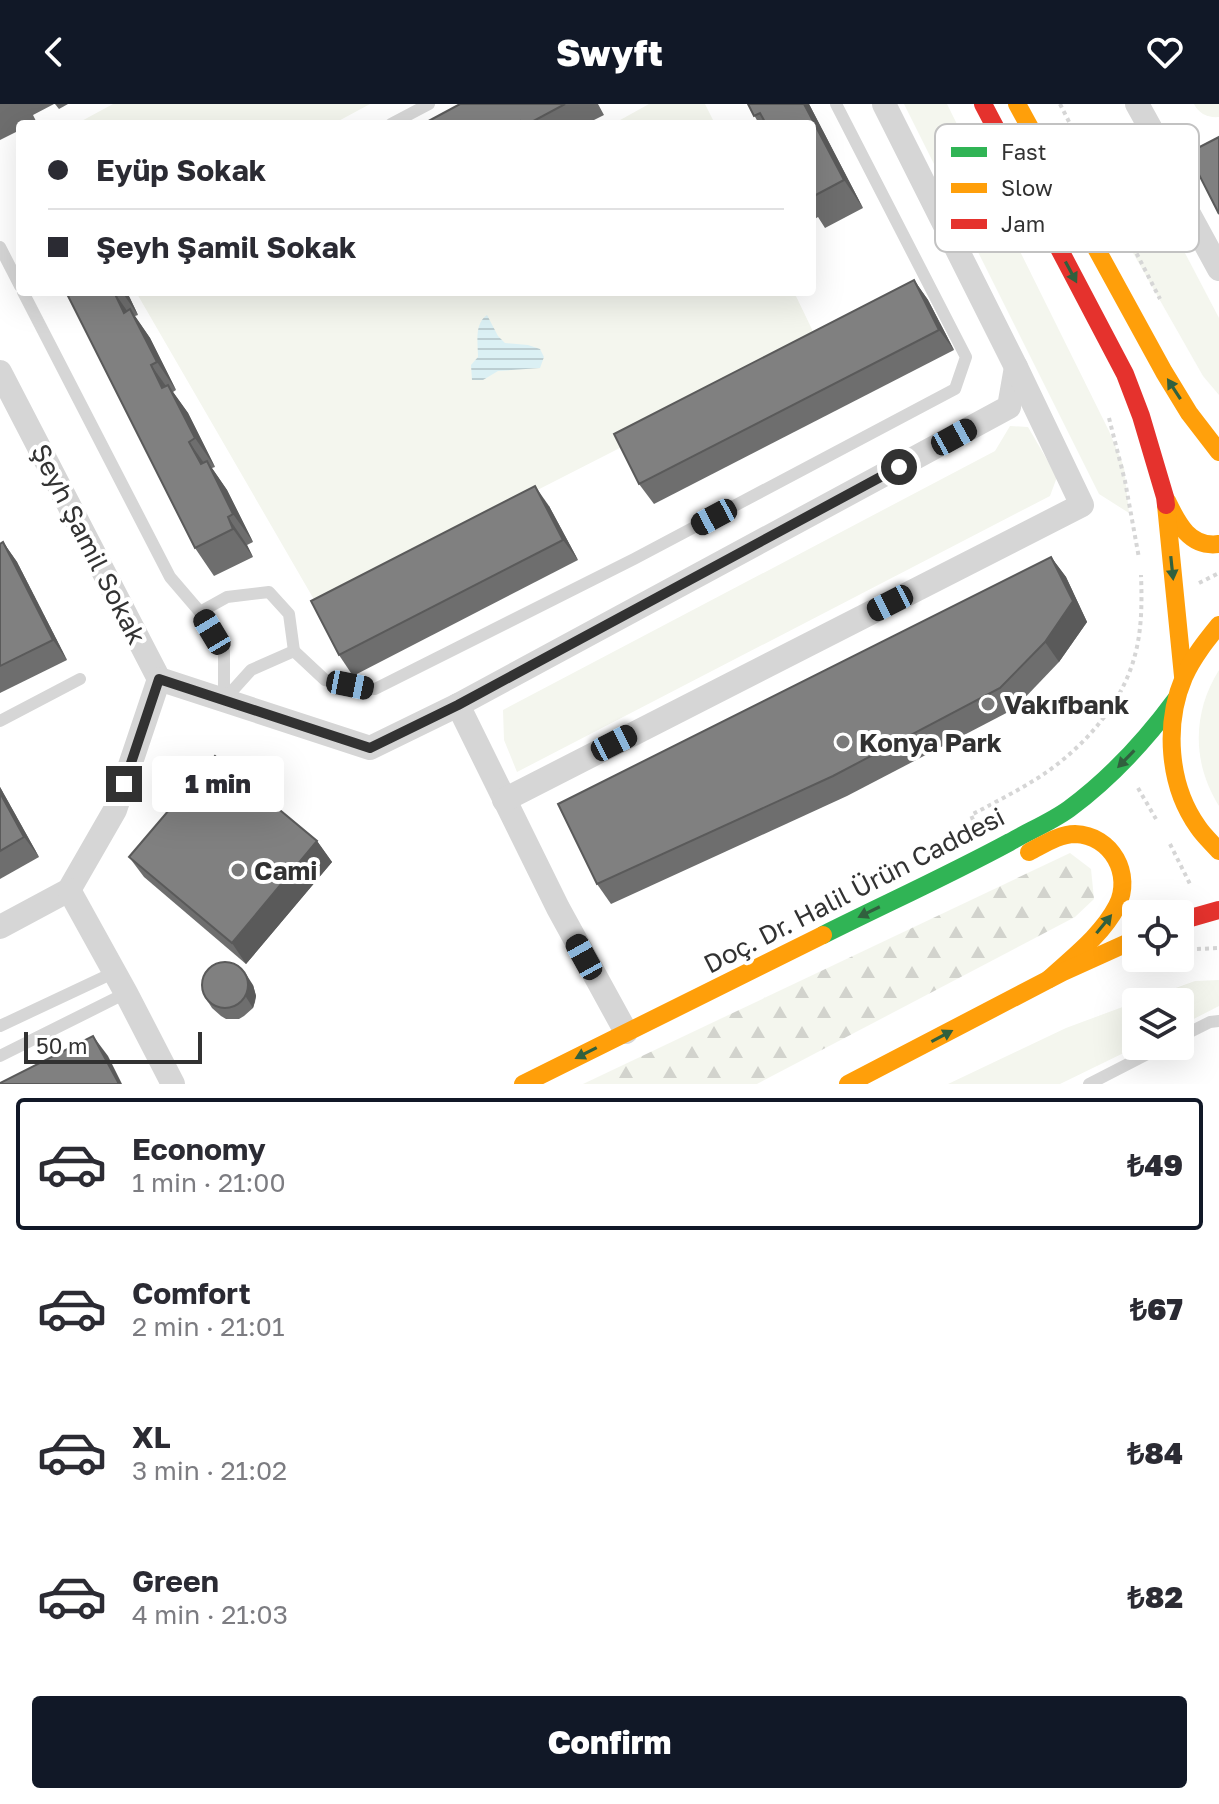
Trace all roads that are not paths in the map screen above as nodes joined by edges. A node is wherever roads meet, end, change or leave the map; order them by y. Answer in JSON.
{"nodes":[{"id":1,"x":429,"y":104,"type":"edge"},
{"id":2,"x":836,"y":104,"type":"edge"},
{"id":3,"x":884,"y":104,"type":"edge"},
{"id":4,"x":983,"y":104,"type":"edge"},
{"id":5,"x":1017,"y":104,"type":"edge"},
{"id":6,"x":1137,"y":104,"type":"edge"},
{"id":7,"x":399,"y":120,"type":"edge"},
{"id":8,"x":994,"y":124,"type":"edge"},
{"id":9,"x":1028,"y":124,"type":"edge"},
{"id":10,"x":1148,"y":124,"type":"edge"},
{"id":11,"x":935,"y":206,"type":"edge"},
{"id":12,"x":1199,"y":232,"type":"edge"},
{"id":13,"x":0,"y":247,"type":"edge"},
{"id":14,"x":958,"y":252,"type":"edge"},
{"id":15,"x":1061,"y":252,"type":"edge"},
{"id":16,"x":1100,"y":252,"type":"edge"},
{"id":17,"x":1219,"y":269,"type":"edge"},
{"id":18,"x":16,"y":278,"type":"edge"},
{"id":19,"x":25,"y":296,"type":"edge"},
{"id":20,"x":1016,"y":367,"type":"junction"},
{"id":21,"x":0,"y":372,"type":"edge"},
{"id":22,"x":1219,"y":452,"type":"edge"},
{"id":23,"x":1165,"y":497,"type":"junction"},
{"id":24,"x":1219,"y":544,"type":"edge"},
{"id":25,"x":200,"y":612,"type":"junction"},
{"id":26,"x":1219,"y":625,"type":"edge"},
{"id":27,"x":294,"y":651,"type":"junction"},
{"id":28,"x":1183,"y":676,"type":"junction"},
{"id":29,"x":80,"y":679,"type":"dead end"},
{"id":30,"x":159,"y":679,"type":"junction"},
{"id":31,"x":1176,"y":699,"type":"junction"},
{"id":32,"x":224,"y":700,"type":"junction"},
{"id":33,"x":458,"y":705,"type":"junction"},
{"id":34,"x":0,"y":721,"type":"edge"},
{"id":35,"x":504,"y":800,"type":"junction"},
{"id":36,"x":1219,"y":851,"type":"edge"},
{"id":37,"x":938,"y":877,"type":"junction"},
{"id":38,"x":69,"y":890,"type":"junction"},
{"id":39,"x":0,"y":927,"type":"edge"},
{"id":40,"x":1122,"y":945,"type":"edge"},
{"id":41,"x":1049,"y":979,"type":"junction"},
{"id":42,"x":120,"y":983,"type":"junction"},
{"id":43,"x":1219,"y":1021,"type":"edge"},
{"id":44,"x":0,"y":1026,"type":"edge"},
{"id":45,"x":1194,"y":1030,"type":"edge"},
{"id":46,"x":626,"y":1032,"type":"junction"},
{"id":47,"x":0,"y":1056,"type":"edge"},
{"id":48,"x":1136,"y":1060,"type":"edge"},
{"id":49,"x":896,"y":1061,"type":"junction"},
{"id":50,"x":173,"y":1084,"type":"edge"},
{"id":51,"x":523,"y":1084,"type":"edge"},
{"id":52,"x":848,"y":1084,"type":"edge"},
{"id":53,"x":885,"y":1084,"type":"edge"},
{"id":54,"x":1089,"y":1084,"type":"edge"}],
"edges":[{"from":1,"to":7,"type":"lane"},
{"from":2,"to":27,"type":"lane"},
{"from":3,"to":11,"type":"street"},
{"from":4,"to":8,"type":"main road","one_way":true},
{"from":5,"to":9,"type":"main road"},
{"from":6,"to":10,"type":"street"},
{"from":12,"to":17,"type":"street"},
{"from":13,"to":18,"type":"lane"},
{"from":14,"to":20,"type":"street"},
{"from":15,"to":23,"type":"main road","one_way":true},
{"from":22,"to":16,"type":"main road","one_way":true},
{"from":19,"to":25,"type":"lane"},
{"from":20,"to":33,"type":"street"},
{"from":20,"to":35,"type":"street"},
{"from":21,"to":30,"type":"street","name":"Şeyh Şamil Sokak"},
{"from":23,"to":24,"type":"main road"},
{"from":23,"to":28,"type":"main road","one_way":true},
{"from":25,"to":27,"type":"lane"},
{"from":25,"to":32,"type":"lane"},
{"from":26,"to":28,"type":"main road"},
{"from":27,"to":32,"type":"lane"},
{"from":28,"to":31,"type":"main road"},
{"from":29,"to":34,"type":"lane"},
{"from":30,"to":32,"type":"street"},
{"from":30,"to":38,"type":"street"},
{"from":31,"to":36,"type":"main road"},
{"from":31,"to":37,"type":"main road","name":"Doç. Dr. Halil Ürün Caddesi","one_way":true},
{"from":32,"to":33,"type":"street"},
{"from":33,"to":35,"type":"street"},
{"from":35,"to":46,"type":"street"},
{"from":41,"to":37,"type":"main road","one_way":true},
{"from":37,"to":46,"type":"main road","name":"Doç. Dr. Halil Ürün Caddesi","one_way":true},
{"from":38,"to":39,"type":"street"},
{"from":38,"to":42,"type":"street"},
{"from":40,"to":41,"type":"main road"},
{"from":49,"to":41,"type":"main road","one_way":true},
{"from":42,"to":44,"type":"lane"},
{"from":42,"to":47,"type":"lane"},
{"from":42,"to":50,"type":"street"},
{"from":43,"to":45,"type":"lane"},
{"from":46,"to":51,"type":"main road","name":"Doç. Dr. Halil Ürün Caddesi","one_way":true},
{"from":48,"to":54,"type":"lane"},
{"from":49,"to":52,"type":"main road"},
{"from":49,"to":53,"type":"lane"}]}
